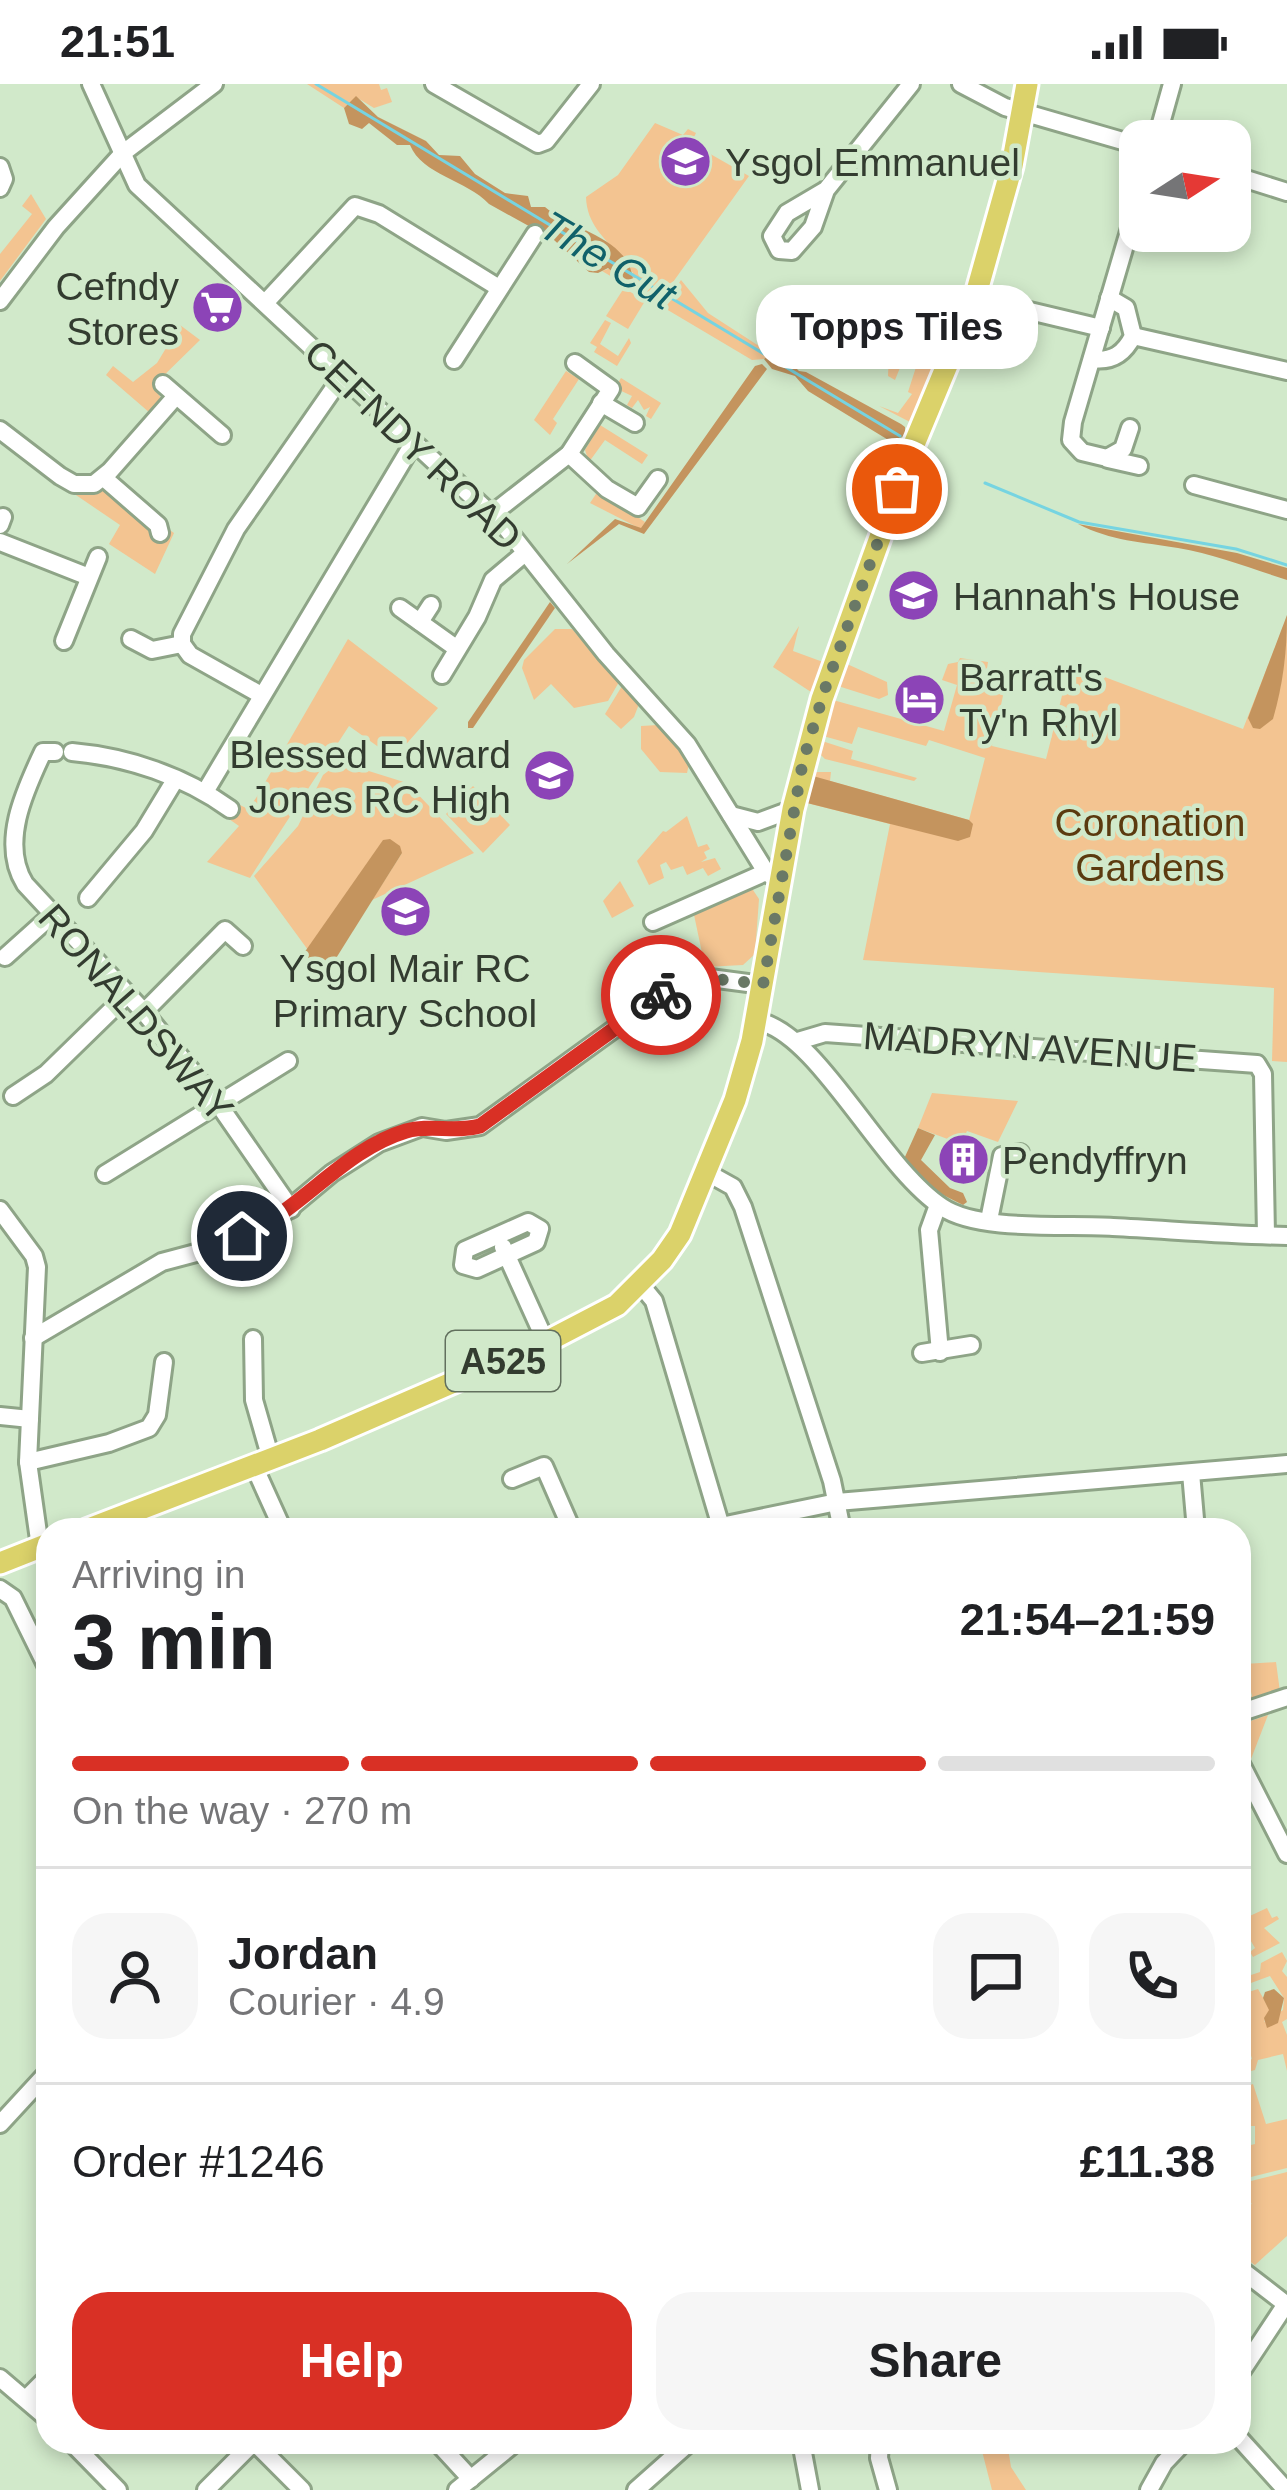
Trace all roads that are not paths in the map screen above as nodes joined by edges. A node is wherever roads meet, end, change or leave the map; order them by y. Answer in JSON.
{"nodes":[{"id":1,"x":91,"y":84,"type":"edge"},
{"id":2,"x":214,"y":84,"type":"edge"},
{"id":3,"x":434,"y":84,"type":"edge"},
{"id":4,"x":591,"y":84,"type":"edge"},
{"id":5,"x":911,"y":84,"type":"edge"},
{"id":6,"x":961,"y":84,"type":"edge"},
{"id":7,"x":1028,"y":84,"type":"edge"},
{"id":8,"x":1172,"y":84,"type":"edge"},
{"id":9,"x":1023,"y":112,"type":"junction"},
{"id":10,"x":1162,"y":120,"type":"edge"},
{"id":11,"x":1119,"y":140,"type":"edge"},
{"id":12,"x":123,"y":153,"type":"junction"},
{"id":13,"x":0,"y":167,"type":"edge"},
{"id":14,"x":1251,"y":179,"type":"edge"},
{"id":15,"x":1285,"y":186,"type":"edge"},
{"id":16,"x":0,"y":188,"type":"edge"},
{"id":17,"x":826,"y":190,"type":"dead end"},
{"id":18,"x":535,"y":234,"type":"dead end"},
{"id":19,"x":1123,"y":252,"type":"edge"},
{"id":20,"x":500,"y":288,"type":"junction"},
{"id":21,"x":975,"y":298,"type":"junction"},
{"id":22,"x":1109,"y":298,"type":"junction"},
{"id":23,"x":0,"y":301,"type":"edge"},
{"id":24,"x":266,"y":302,"type":"junction"},
{"id":25,"x":1101,"y":328,"type":"junction"},
{"id":26,"x":1132,"y":337,"type":"junction"},
{"id":27,"x":1092,"y":359,"type":"junction"},
{"id":28,"x":454,"y":360,"type":"dead end"},
{"id":29,"x":575,"y":363,"type":"dead end"},
{"id":30,"x":1287,"y":371,"type":"edge"},
{"id":31,"x":343,"y":375,"type":"junction"},
{"id":32,"x":602,"y":404,"type":"junction"},
{"id":33,"x":634,"y":423,"type":"dead end"},
{"id":34,"x":1130,"y":428,"type":"dead end"},
{"id":35,"x":0,"y":430,"type":"edge"},
{"id":36,"x":222,"y":436,"type":"dead end"},
{"id":37,"x":414,"y":442,"type":"junction"},
{"id":38,"x":569,"y":454,"type":"junction"},
{"id":39,"x":1107,"y":458,"type":"junction"},
{"id":40,"x":1138,"y":466,"type":"dead end"},
{"id":41,"x":104,"y":478,"type":"junction"},
{"id":42,"x":658,"y":478,"type":"dead end"},
{"id":43,"x":1194,"y":485,"type":"dead end"},
{"id":44,"x":1287,"y":509,"type":"edge"},
{"id":45,"x":492,"y":514,"type":"junction"},
{"id":46,"x":160,"y":533,"type":"dead end"},
{"id":47,"x":0,"y":542,"type":"edge"},
{"id":48,"x":525,"y":553,"type":"junction"},
{"id":49,"x":98,"y":557,"type":"dead end"},
{"id":50,"x":89,"y":578,"type":"junction"},
{"id":51,"x":431,"y":605,"type":"dead end"},
{"id":52,"x":400,"y":608,"type":"dead end"},
{"id":53,"x":420,"y":622,"type":"junction"},
{"id":54,"x":64,"y":628,"type":"dead end"},
{"id":55,"x":131,"y":639,"type":"dead end"},
{"id":56,"x":182,"y":644,"type":"junction"},
{"id":57,"x":456,"y":648,"type":"junction"},
{"id":58,"x":442,"y":675,"type":"dead end"},
{"id":59,"x":261,"y":695,"type":"junction"},
{"id":60,"x":176,"y":780,"type":"junction"},
{"id":61,"x":206,"y":792,"type":"junction"},
{"id":62,"x":230,"y":809,"type":"dead end"},
{"id":63,"x":793,"y":809,"type":"junction"},
{"id":64,"x":731,"y":815,"type":"junction"},
{"id":65,"x":772,"y":876,"type":"junction"},
{"id":66,"x":88,"y":898,"type":"dead end"},
{"id":67,"x":53,"y":914,"type":"junction"},
{"id":68,"x":652,"y":922,"type":"dead end"},
{"id":69,"x":243,"y":946,"type":"dead end"},
{"id":70,"x":5,"y":957,"type":"dead end"},
{"id":71,"x":763,"y":985,"type":"junction"},
{"id":72,"x":127,"y":995,"type":"junction"},
{"id":73,"x":144,"y":1012,"type":"junction"},
{"id":74,"x":758,"y":1022,"type":"junction"},
{"id":75,"x":798,"y":1042,"type":"junction"},
{"id":76,"x":288,"y":1061,"type":"dead end"},
{"id":77,"x":13,"y":1096,"type":"dead end"},
{"id":78,"x":219,"y":1105,"type":"junction"},
{"id":79,"x":1020,"y":1153,"type":"dead end"},
{"id":80,"x":706,"y":1172,"type":"junction"},
{"id":81,"x":105,"y":1174,"type":"dead end"},
{"id":82,"x":938,"y":1205,"type":"junction"},
{"id":83,"x":291,"y":1209,"type":"junction"},
{"id":84,"x":0,"y":1210,"type":"edge"},
{"id":85,"x":989,"y":1220,"type":"junction"},
{"id":86,"x":498,"y":1235,"type":"junction"},
{"id":87,"x":1266,"y":1235,"type":"junction"},
{"id":88,"x":1287,"y":1235,"type":"edge"},
{"id":89,"x":507,"y":1255,"type":"junction"},
{"id":90,"x":640,"y":1284,"type":"junction"},
{"id":91,"x":34,"y":1338,"type":"junction"},
{"id":92,"x":253,"y":1339,"type":"dead end"},
{"id":93,"x":546,"y":1342,"type":"junction"},
{"id":94,"x":971,"y":1345,"type":"dead end"},
{"id":95,"x":164,"y":1362,"type":"dead end"},
{"id":96,"x":0,"y":1416,"type":"edge"},
{"id":97,"x":30,"y":1419,"type":"junction"},
{"id":98,"x":28,"y":1462,"type":"junction"},
{"id":99,"x":263,"y":1463,"type":"junction"},
{"id":100,"x":1287,"y":1464,"type":"edge"},
{"id":101,"x":1191,"y":1473,"type":"junction"},
{"id":102,"x":512,"y":1479,"type":"dead end"},
{"id":103,"x":837,"y":1502,"type":"junction"},
{"id":104,"x":39,"y":1518,"type":"edge"},
{"id":105,"x":118,"y":1518,"type":"edge"},
{"id":106,"x":279,"y":1518,"type":"edge"},
{"id":107,"x":567,"y":1518,"type":"edge"},
{"id":108,"x":719,"y":1518,"type":"edge"},
{"id":109,"x":766,"y":1518,"type":"edge"},
{"id":110,"x":840,"y":1518,"type":"edge"},
{"id":111,"x":1195,"y":1518,"type":"edge"},
{"id":112,"x":36,"y":1549,"type":"edge"},
{"id":113,"x":0,"y":1563,"type":"edge"},
{"id":114,"x":0,"y":1589,"type":"edge"},
{"id":115,"x":36,"y":1645,"type":"edge"},
{"id":116,"x":1287,"y":1697,"type":"edge"},
{"id":117,"x":1251,"y":1709,"type":"edge"},
{"id":118,"x":1251,"y":1784,"type":"edge"},
{"id":119,"x":1287,"y":1854,"type":"edge"},
{"id":120,"x":36,"y":2085,"type":"edge"},
{"id":121,"x":0,"y":2124,"type":"edge"},
{"id":122,"x":1251,"y":2277,"type":"edge"},
{"id":123,"x":1287,"y":2304,"type":"edge"},
{"id":124,"x":1251,"y":2357,"type":"edge"},
{"id":125,"x":0,"y":2378,"type":"edge"},
{"id":126,"x":36,"y":2389,"type":"edge"},
{"id":127,"x":27,"y":2398,"type":"junction"},
{"id":128,"x":36,"y":2407,"type":"edge"},
{"id":129,"x":1251,"y":2451,"type":"edge"},
{"id":130,"x":82,"y":2454,"type":"edge"},
{"id":131,"x":242,"y":2454,"type":"edge"},
{"id":132,"x":266,"y":2454,"type":"edge"},
{"id":133,"x":445,"y":2454,"type":"edge"},
{"id":134,"x":501,"y":2454,"type":"edge"},
{"id":135,"x":676,"y":2454,"type":"edge"},
{"id":136,"x":803,"y":2454,"type":"edge"},
{"id":137,"x":879,"y":2454,"type":"edge"},
{"id":138,"x":1173,"y":2454,"type":"edge"},
{"id":139,"x":464,"y":2484,"type":"edge"},
{"id":140,"x":115,"y":2489,"type":"edge"},
{"id":141,"x":206,"y":2490,"type":"edge"},
{"id":142,"x":302,"y":2490,"type":"edge"},
{"id":143,"x":636,"y":2490,"type":"edge"},
{"id":144,"x":810,"y":2490,"type":"edge"},
{"id":145,"x":887,"y":2490,"type":"edge"},
{"id":146,"x":1149,"y":2490,"type":"edge"},
{"id":147,"x":1286,"y":2490,"type":"edge"}],
"edges":[{"from":1,"to":12,"type":"street","name":"CEFNDY ROAD"},
{"from":2,"to":12,"type":"street"},
{"from":3,"to":4,"type":"street"},
{"from":5,"to":17,"type":"street"},
{"from":6,"to":9,"type":"street"},
{"from":7,"to":9,"type":"main road","number":"A525"},
{"from":8,"to":10,"type":"street"},
{"from":9,"to":11,"type":"street"},
{"from":9,"to":21,"type":"main road","number":"A525"},
{"from":12,"to":23,"type":"street"},
{"from":12,"to":24,"type":"street","name":"CEFNDY ROAD"},
{"from":13,"to":16,"type":"street"},
{"from":14,"to":15,"type":"street"},
{"from":18,"to":20,"type":"street"},
{"from":19,"to":22,"type":"street"},
{"from":20,"to":24,"type":"street"},
{"from":20,"to":28,"type":"street"},
{"from":21,"to":25,"type":"street"},
{"from":21,"to":63,"type":"main road","number":"A525"},
{"from":22,"to":25,"type":"street"},
{"from":22,"to":26,"type":"street"},
{"from":24,"to":31,"type":"street","name":"CEFNDY ROAD"},
{"from":25,"to":27,"type":"street"},
{"from":26,"to":27,"type":"street"},
{"from":26,"to":30,"type":"street"},
{"from":27,"to":39,"type":"street"},
{"from":29,"to":32,"type":"street"},
{"from":31,"to":37,"type":"street","name":"CEFNDY ROAD"},
{"from":31,"to":56,"type":"street"},
{"from":32,"to":33,"type":"street"},
{"from":32,"to":38,"type":"street"},
{"from":34,"to":39,"type":"street"},
{"from":35,"to":41,"type":"street"},
{"from":36,"to":41,"type":"street"},
{"from":37,"to":45,"type":"street","name":"CEFNDY ROAD"},
{"from":37,"to":59,"type":"street"},
{"from":38,"to":42,"type":"street"},
{"from":38,"to":45,"type":"street"},
{"from":39,"to":40,"type":"street"},
{"from":41,"to":46,"type":"street"},
{"from":43,"to":44,"type":"street"},
{"from":45,"to":48,"type":"street","name":"CEFNDY ROAD"},
{"from":47,"to":50,"type":"street"},
{"from":48,"to":57,"type":"street"},
{"from":48,"to":64,"type":"street","name":"CEFNDY ROAD"},
{"from":49,"to":50,"type":"street"},
{"from":50,"to":54,"type":"street"},
{"from":51,"to":53,"type":"street"},
{"from":52,"to":53,"type":"street"},
{"from":53,"to":57,"type":"street"},
{"from":55,"to":56,"type":"street"},
{"from":56,"to":59,"type":"street"},
{"from":57,"to":58,"type":"street"},
{"from":59,"to":61,"type":"street"},
{"from":60,"to":61,"type":"street"},
{"from":60,"to":66,"type":"street"},
{"from":60,"to":67,"type":"street","name":"RONALDSWAY"},
{"from":61,"to":62,"type":"street"},
{"from":63,"to":64,"type":"street"},
{"from":63,"to":65,"type":"main road","number":"A525"},
{"from":64,"to":65,"type":"street","name":"CEFNDY ROAD"},
{"from":65,"to":68,"type":"street"},
{"from":65,"to":71,"type":"main road","number":"A525"},
{"from":67,"to":70,"type":"street"},
{"from":67,"to":72,"type":"street","name":"RONALDSWAY"},
{"from":69,"to":73,"type":"street"},
{"from":71,"to":74,"type":"main road","number":"A525"},
{"from":71,"to":83,"type":"street"},
{"from":72,"to":73,"type":"street","name":"RONALDSWAY"},
{"from":72,"to":77,"type":"street"},
{"from":73,"to":78,"type":"street","name":"RONALDSWAY"},
{"from":74,"to":75,"type":"street"},
{"from":74,"to":80,"type":"main road","number":"A525"},
{"from":75,"to":82,"type":"street"},
{"from":75,"to":87,"type":"street","name":"MADRYN AVENUE"},
{"from":76,"to":78,"type":"street"},
{"from":78,"to":81,"type":"street"},
{"from":78,"to":83,"type":"street","name":"RONALDSWAY"},
{"from":79,"to":85,"type":"street"},
{"from":80,"to":90,"type":"main road","number":"A525"},
{"from":80,"to":103,"type":"street"},
{"from":82,"to":85,"type":"street"},
{"from":82,"to":94,"type":"street"},
{"from":83,"to":91,"type":"street"},
{"from":84,"to":91,"type":"street"},
{"from":85,"to":87,"type":"street"},
{"from":86,"to":89,"type":"street"},
{"from":86,"to":89,"type":"street"},
{"from":86,"to":89,"type":"street"},
{"from":87,"to":88,"type":"street"},
{"from":89,"to":93,"type":"street"},
{"from":90,"to":93,"type":"main road","number":"A525"},
{"from":90,"to":108,"type":"street"},
{"from":91,"to":97,"type":"street"},
{"from":92,"to":99,"type":"street"},
{"from":93,"to":99,"type":"main road","number":"A525"},
{"from":95,"to":98,"type":"street"},
{"from":96,"to":97,"type":"street"},
{"from":97,"to":98,"type":"street"},
{"from":98,"to":104,"type":"street"},
{"from":99,"to":105,"type":"main road","number":"A525"},
{"from":99,"to":106,"type":"street"},
{"from":100,"to":101,"type":"street"},
{"from":101,"to":103,"type":"street"},
{"from":101,"to":111,"type":"street"},
{"from":102,"to":107,"type":"street"},
{"from":103,"to":109,"type":"street"},
{"from":103,"to":110,"type":"street"},
{"from":112,"to":113,"type":"main road"},
{"from":114,"to":115,"type":"street"},
{"from":116,"to":117,"type":"street"},
{"from":118,"to":119,"type":"street"},
{"from":120,"to":121,"type":"street"},
{"from":122,"to":123,"type":"street"},
{"from":123,"to":124,"type":"street"},
{"from":125,"to":127,"type":"street"},
{"from":126,"to":127,"type":"street"},
{"from":127,"to":128,"type":"street"},
{"from":129,"to":147,"type":"street"},
{"from":130,"to":140,"type":"street"},
{"from":131,"to":141,"type":"street"},
{"from":132,"to":142,"type":"street"},
{"from":133,"to":139,"type":"street"},
{"from":134,"to":139,"type":"street"},
{"from":135,"to":143,"type":"street"},
{"from":136,"to":144,"type":"street"},
{"from":137,"to":145,"type":"street"},
{"from":138,"to":146,"type":"street"}]}
